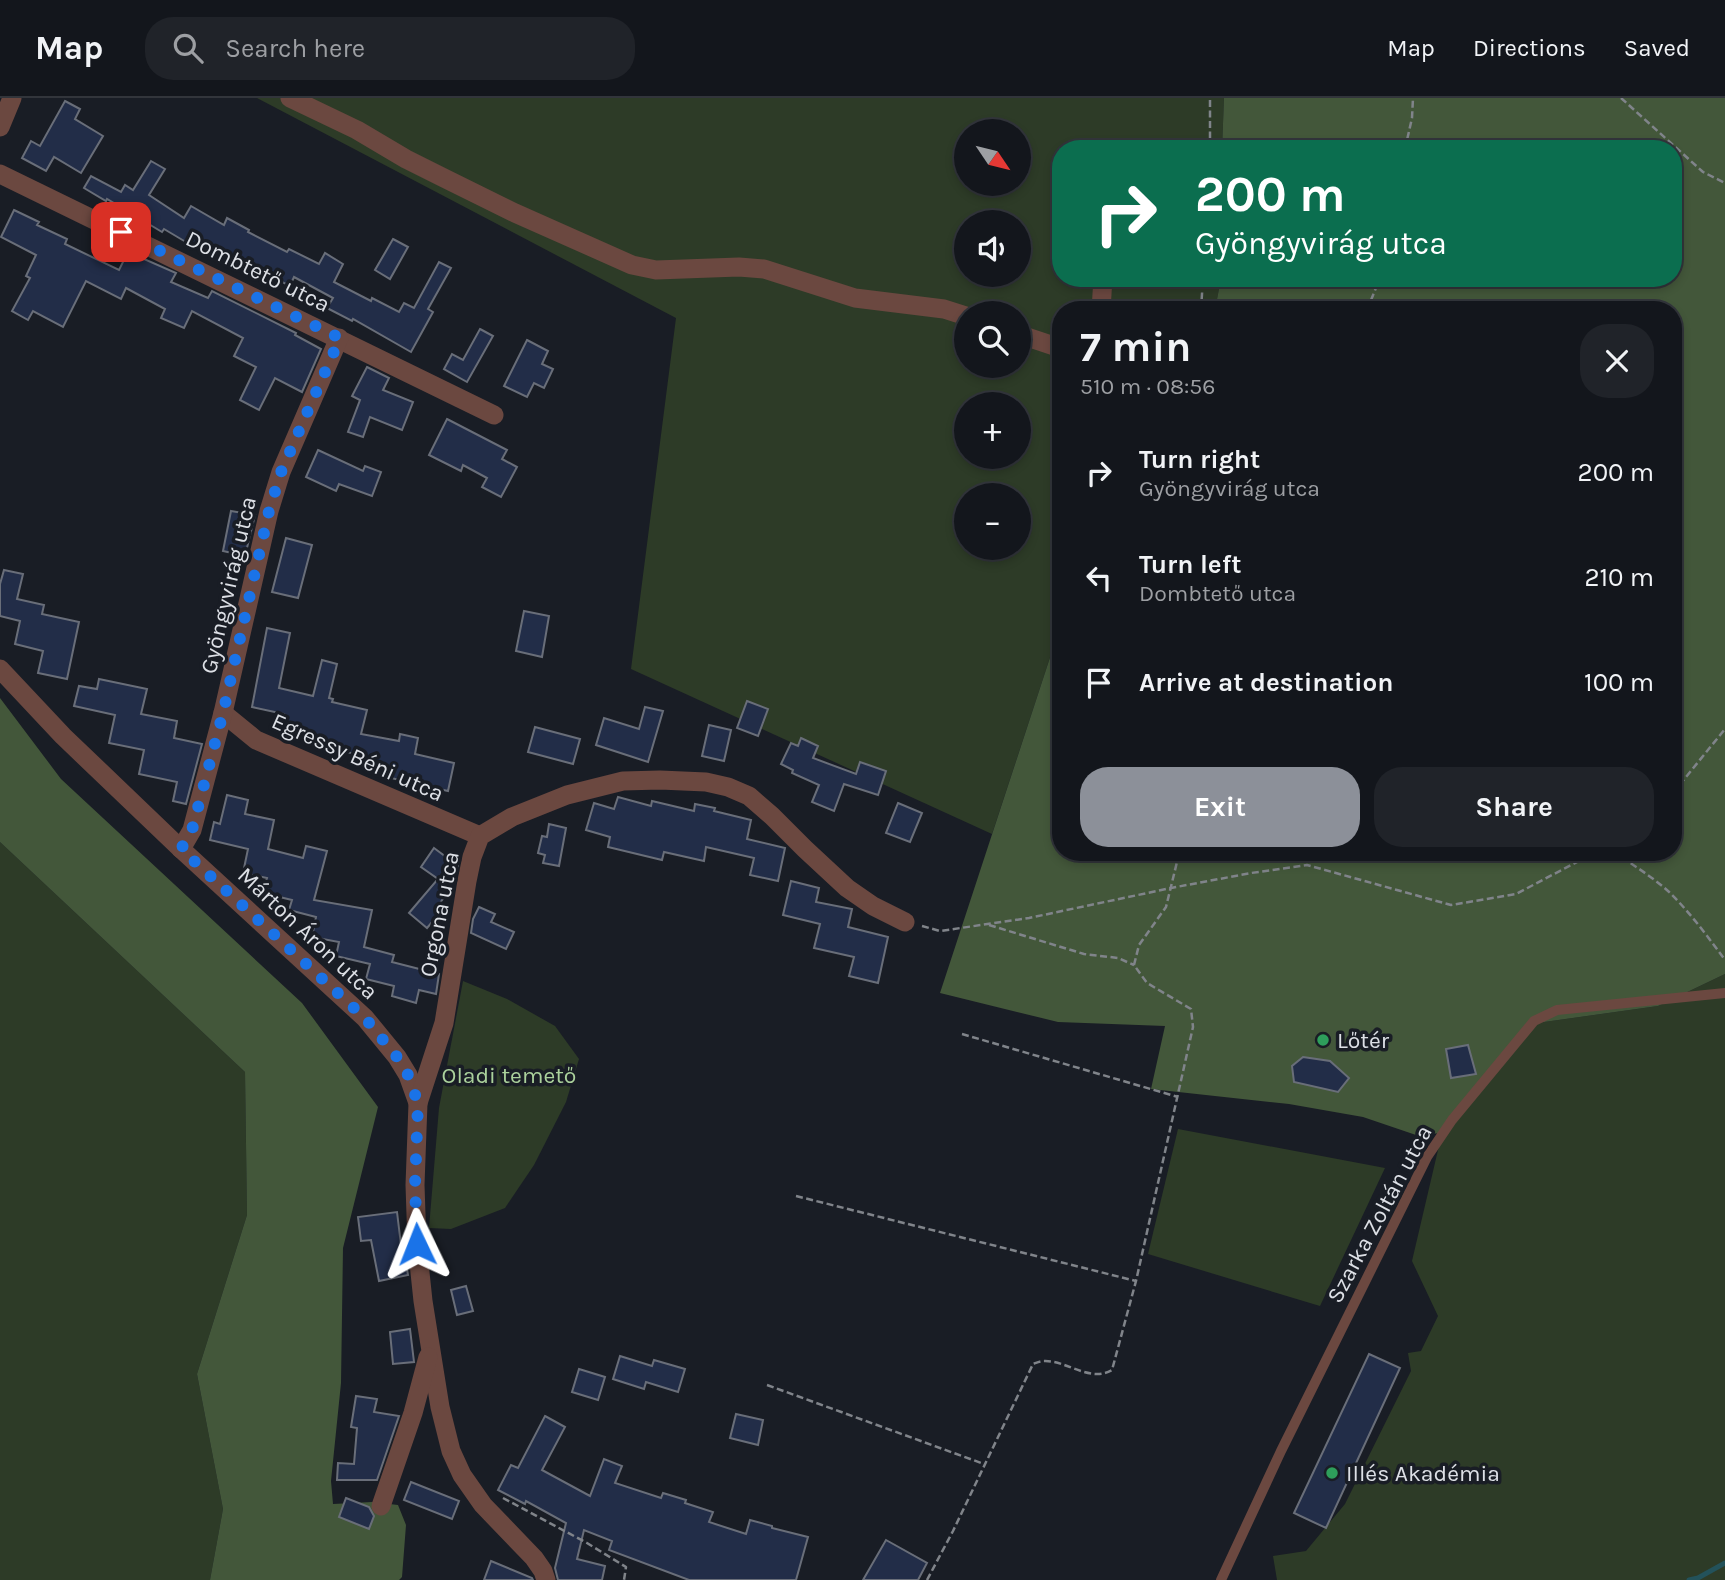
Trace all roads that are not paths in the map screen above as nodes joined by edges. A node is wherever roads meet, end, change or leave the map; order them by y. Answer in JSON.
{"nodes":[{"id":1,"x":12,"y":98,"type":"edge"},
{"id":2,"x":290,"y":98,"type":"edge"},
{"id":3,"x":0,"y":127,"type":"edge"},
{"id":4,"x":0,"y":174,"type":"edge"},
{"id":5,"x":954,"y":312,"type":"edge"},
{"id":6,"x":340,"y":338,"type":"junction"},
{"id":7,"x":1031,"y":338,"type":"edge"},
{"id":8,"x":1052,"y":345,"type":"edge"},
{"id":9,"x":494,"y":415,"type":"dead end"},
{"id":10,"x":0,"y":669,"type":"edge"},
{"id":11,"x":223,"y":713,"type":"junction"},
{"id":12,"x":480,"y":836,"type":"junction"},
{"id":13,"x":181,"y":849,"type":"junction"},
{"id":14,"x":905,"y":922,"type":"road end"},
{"id":15,"x":1725,"y":993,"type":"edge"},
{"id":16,"x":418,"y":1103,"type":"junction"},
{"id":17,"x":431,"y":1348,"type":"junction"},
{"id":18,"x":381,"y":1506,"type":"dead end"},
{"id":19,"x":546,"y":1580,"type":"edge"},
{"id":20,"x":1222,"y":1580,"type":"edge"}],
"edges":[{"from":1,"to":3,"type":"street"},
{"from":2,"to":5,"type":"street"},
{"from":4,"to":6,"type":"street","name":"Dombtető utca"},
{"from":6,"to":9,"type":"street","name":"Dombtető utca"},
{"from":6,"to":11,"type":"street","name":"Gyöngyvirág utca"},
{"from":7,"to":8,"type":"street"},
{"from":10,"to":13,"type":"street","name":"Márton Áron utca"},
{"from":11,"to":12,"type":"street","name":"Egressy Béni utca"},
{"from":11,"to":13,"type":"street","name":"Gyöngyvirág utca"},
{"from":12,"to":14,"type":"street","name":"Orgona utca"},
{"from":12,"to":16,"type":"street","name":"Orgona utca"},
{"from":13,"to":16,"type":"street","name":"Márton Áron utca"},
{"from":15,"to":20,"type":"lane","name":"Szarka Zoltán utca"},
{"from":16,"to":17,"type":"street","name":"Márton Áron utca"},
{"from":17,"to":18,"type":"street","name":"Márton Áron utca"},
{"from":17,"to":19,"type":"street","name":"Márton Áron utca"}]}
